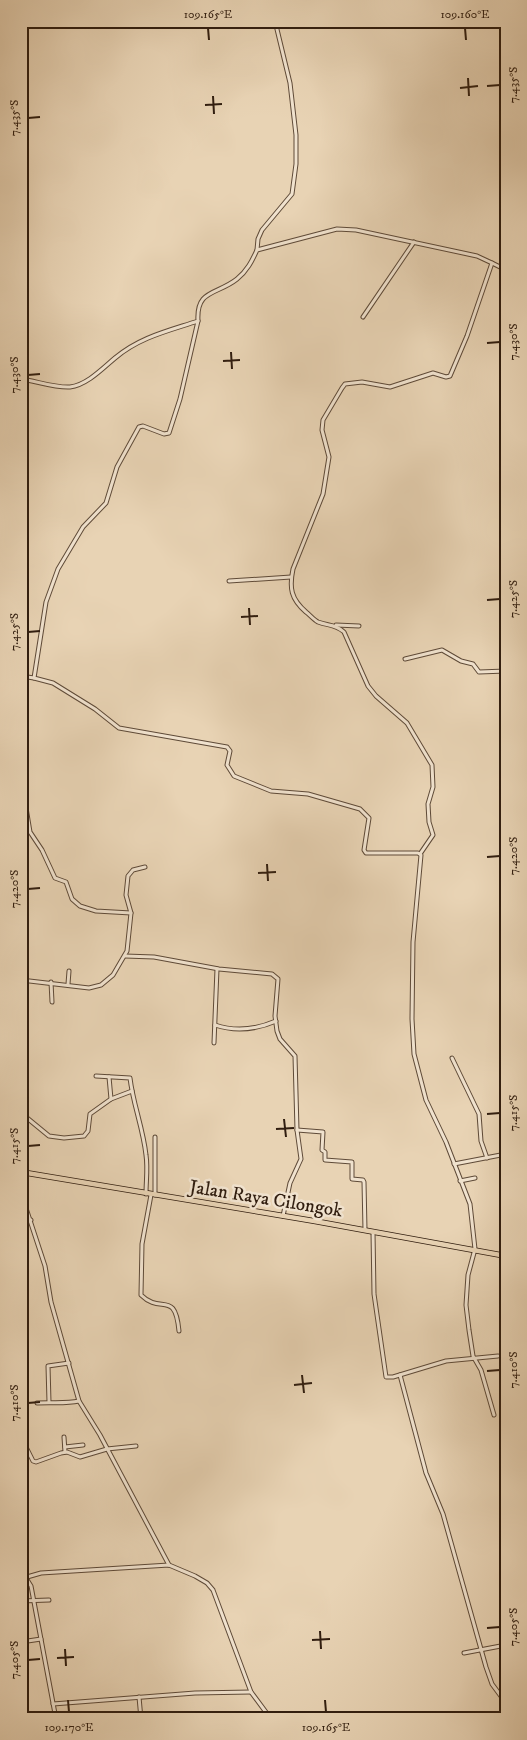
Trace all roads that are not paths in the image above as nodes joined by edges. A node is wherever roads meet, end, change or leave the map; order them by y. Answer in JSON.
{"nodes":[{"id":1,"x":275,"y":21,"type":"edge"},
{"id":2,"x":414,"y":242,"type":"junction"},
{"id":3,"x":257,"y":250,"type":"junction"},
{"id":4,"x":492,"y":263,"type":"junction"},
{"id":5,"x":506,"y":270,"type":"edge"},
{"id":6,"x":363,"y":317,"type":"dead end"},
{"id":7,"x":198,"y":321,"type":"junction"},
{"id":8,"x":21,"y":379,"type":"edge"},
{"id":9,"x":291,"y":577,"type":"junction"},
{"id":10,"x":229,"y":581,"type":"dead end"},
{"id":11,"x":336,"y":625,"type":"junction"},
{"id":12,"x":359,"y":626,"type":"dead end"},
{"id":13,"x":405,"y":659,"type":"dead end"},
{"id":14,"x":506,"y":671,"type":"edge"},
{"id":15,"x":21,"y":676,"type":"edge"},
{"id":16,"x":34,"y":678,"type":"junction"},
{"id":17,"x":21,"y":778,"type":"edge"},
{"id":18,"x":420,"y":854,"type":"junction"},
{"id":19,"x":144,"y":867,"type":"dead end"},
{"id":20,"x":131,"y":913,"type":"junction"},
{"id":21,"x":126,"y":956,"type":"junction"},
{"id":22,"x":217,"y":969,"type":"junction"},
{"id":23,"x":69,"y":971,"type":"dead end"},
{"id":24,"x":21,"y":980,"type":"edge"},
{"id":25,"x":51,"y":982,"type":"junction"},
{"id":26,"x":68,"y":984,"type":"junction"},
{"id":27,"x":52,"y":1002,"type":"dead end"},
{"id":28,"x":276,"y":1021,"type":"junction"},
{"id":29,"x":215,"y":1025,"type":"junction"},
{"id":30,"x":214,"y":1043,"type":"dead end"},
{"id":31,"x":452,"y":1058,"type":"dead end"},
{"id":32,"x":96,"y":1076,"type":"dead end"},
{"id":33,"x":110,"y":1077,"type":"junction"},
{"id":34,"x":132,"y":1091,"type":"junction"},
{"id":35,"x":111,"y":1099,"type":"junction"},
{"id":36,"x":21,"y":1113,"type":"edge"},
{"id":37,"x":296,"y":1130,"type":"junction"},
{"id":38,"x":155,"y":1137,"type":"dead end"},
{"id":39,"x":506,"y":1154,"type":"edge"},
{"id":40,"x":487,"y":1158,"type":"junction"},
{"id":41,"x":454,"y":1164,"type":"junction"},
{"id":42,"x":21,"y":1172,"type":"edge"},
{"id":43,"x":475,"y":1178,"type":"dead end"},
{"id":44,"x":460,"y":1181,"type":"junction"},
{"id":45,"x":21,"y":1193,"type":"edge"},
{"id":46,"x":151,"y":1195,"type":"junction"},
{"id":47,"x":284,"y":1216,"type":"junction"},
{"id":48,"x":30,"y":1220,"type":"junction"},
{"id":49,"x":21,"y":1223,"type":"edge"},
{"id":50,"x":365,"y":1230,"type":"junction"},
{"id":51,"x":373,"y":1231,"type":"junction"},
{"id":52,"x":475,"y":1249,"type":"junction"},
{"id":53,"x":506,"y":1256,"type":"edge"},
{"id":54,"x":179,"y":1331,"type":"dead end"},
{"id":55,"x":498,"y":1356,"type":"dead end"},
{"id":56,"x":474,"y":1358,"type":"junction"},
{"id":57,"x":68,"y":1363,"type":"junction"},
{"id":58,"x":400,"y":1375,"type":"junction"},
{"id":59,"x":79,"y":1401,"type":"junction"},
{"id":60,"x":49,"y":1402,"type":"junction"},
{"id":61,"x":37,"y":1403,"type":"dead end"},
{"id":62,"x":494,"y":1415,"type":"dead end"},
{"id":63,"x":64,"y":1436,"type":"dead end"},
{"id":64,"x":83,"y":1445,"type":"dead end"},
{"id":65,"x":136,"y":1446,"type":"dead end"},
{"id":66,"x":26,"y":1447,"type":"dead end"},
{"id":67,"x":65,"y":1447,"type":"junction"},
{"id":68,"x":107,"y":1449,"type":"junction"},
{"id":69,"x":65,"y":1452,"type":"junction"},
{"id":70,"x":169,"y":1565,"type":"junction"},
{"id":71,"x":21,"y":1570,"type":"edge"},
{"id":72,"x":27,"y":1577,"type":"junction"},
{"id":73,"x":49,"y":1600,"type":"dead end"},
{"id":74,"x":21,"y":1601,"type":"edge"},
{"id":75,"x":34,"y":1602,"type":"junction"},
{"id":76,"x":41,"y":1639,"type":"junction"},
{"id":77,"x":21,"y":1642,"type":"edge"},
{"id":78,"x":506,"y":1645,"type":"edge"},
{"id":79,"x":480,"y":1649,"type":"junction"},
{"id":80,"x":464,"y":1653,"type":"dead end"},
{"id":81,"x":251,"y":1692,"type":"junction"},
{"id":82,"x":139,"y":1697,"type":"junction"},
{"id":83,"x":506,"y":1703,"type":"edge"},
{"id":84,"x":53,"y":1704,"type":"junction"},
{"id":85,"x":56,"y":1719,"type":"edge"},
{"id":86,"x":142,"y":1719,"type":"edge"},
{"id":87,"x":271,"y":1719,"type":"edge"}],
"edges":[{"from":1,"to":3,"type":"street"},
{"from":2,"to":3,"type":"street"},
{"from":2,"to":4,"type":"street"},
{"from":2,"to":6,"type":"street"},
{"from":3,"to":7,"type":"street"},
{"from":4,"to":5,"type":"street"},
{"from":4,"to":9,"type":"street"},
{"from":7,"to":8,"type":"street"},
{"from":7,"to":16,"type":"street"},
{"from":9,"to":10,"type":"street"},
{"from":9,"to":11,"type":"street"},
{"from":11,"to":12,"type":"street"},
{"from":11,"to":18,"type":"street"},
{"from":13,"to":14,"type":"street"},
{"from":15,"to":16,"type":"street"},
{"from":16,"to":18,"type":"street"},
{"from":17,"to":20,"type":"street"},
{"from":18,"to":41,"type":"street"},
{"from":19,"to":20,"type":"street"},
{"from":20,"to":21,"type":"street"},
{"from":21,"to":22,"type":"street"},
{"from":21,"to":26,"type":"street"},
{"from":22,"to":28,"type":"street"},
{"from":22,"to":29,"type":"street"},
{"from":23,"to":26,"type":"street"},
{"from":24,"to":25,"type":"street"},
{"from":25,"to":26,"type":"street"},
{"from":25,"to":27,"type":"street"},
{"from":28,"to":29,"type":"street"},
{"from":28,"to":37,"type":"street"},
{"from":29,"to":30,"type":"street"},
{"from":31,"to":40,"type":"street"},
{"from":32,"to":33,"type":"street"},
{"from":33,"to":34,"type":"street"},
{"from":33,"to":35,"type":"street"},
{"from":34,"to":35,"type":"street"},
{"from":34,"to":46,"type":"street"},
{"from":35,"to":36,"type":"street"},
{"from":37,"to":47,"type":"street"},
{"from":37,"to":50,"type":"street"},
{"from":38,"to":46,"type":"street"},
{"from":39,"to":40,"type":"street"},
{"from":40,"to":41,"type":"street"},
{"from":41,"to":44,"type":"street"},
{"from":42,"to":46,"type":"highway","name":"Jalan Raya Cilongok"},
{"from":43,"to":44,"type":"street"},
{"from":44,"to":52,"type":"street"},
{"from":45,"to":48,"type":"street"},
{"from":46,"to":47,"type":"highway","name":"Jalan Raya Cilongok"},
{"from":46,"to":54,"type":"street"},
{"from":47,"to":50,"type":"highway","name":"Jalan Raya Cilongok"},
{"from":48,"to":49,"type":"street"},
{"from":48,"to":57,"type":"street"},
{"from":50,"to":51,"type":"highway","name":"Jalan Raya Cilongok"},
{"from":51,"to":52,"type":"highway","name":"Jalan Raya Cilongok"},
{"from":51,"to":58,"type":"street"},
{"from":52,"to":53,"type":"highway","name":"Jalan Raya Cilongok"},
{"from":52,"to":56,"type":"street"},
{"from":55,"to":56,"type":"street"},
{"from":56,"to":58,"type":"street"},
{"from":56,"to":62,"type":"street"},
{"from":57,"to":59,"type":"street"},
{"from":57,"to":60,"type":"street"},
{"from":58,"to":79,"type":"street"},
{"from":59,"to":60,"type":"street"},
{"from":59,"to":68,"type":"street"},
{"from":60,"to":61,"type":"street"},
{"from":63,"to":67,"type":"street"},
{"from":64,"to":67,"type":"street"},
{"from":65,"to":68,"type":"street"},
{"from":66,"to":69,"type":"street"},
{"from":67,"to":69,"type":"street"},
{"from":68,"to":69,"type":"street"},
{"from":68,"to":70,"type":"street"},
{"from":70,"to":72,"type":"street"},
{"from":70,"to":81,"type":"street"},
{"from":71,"to":72,"type":"street"},
{"from":72,"to":75,"type":"street"},
{"from":73,"to":75,"type":"street"},
{"from":74,"to":75,"type":"street"},
{"from":75,"to":76,"type":"street"},
{"from":76,"to":77,"type":"street"},
{"from":76,"to":84,"type":"street"},
{"from":78,"to":79,"type":"street"},
{"from":79,"to":80,"type":"street"},
{"from":79,"to":83,"type":"street"},
{"from":81,"to":82,"type":"street"},
{"from":81,"to":87,"type":"street"},
{"from":82,"to":84,"type":"street"},
{"from":82,"to":86,"type":"street"},
{"from":84,"to":85,"type":"street"}]}
